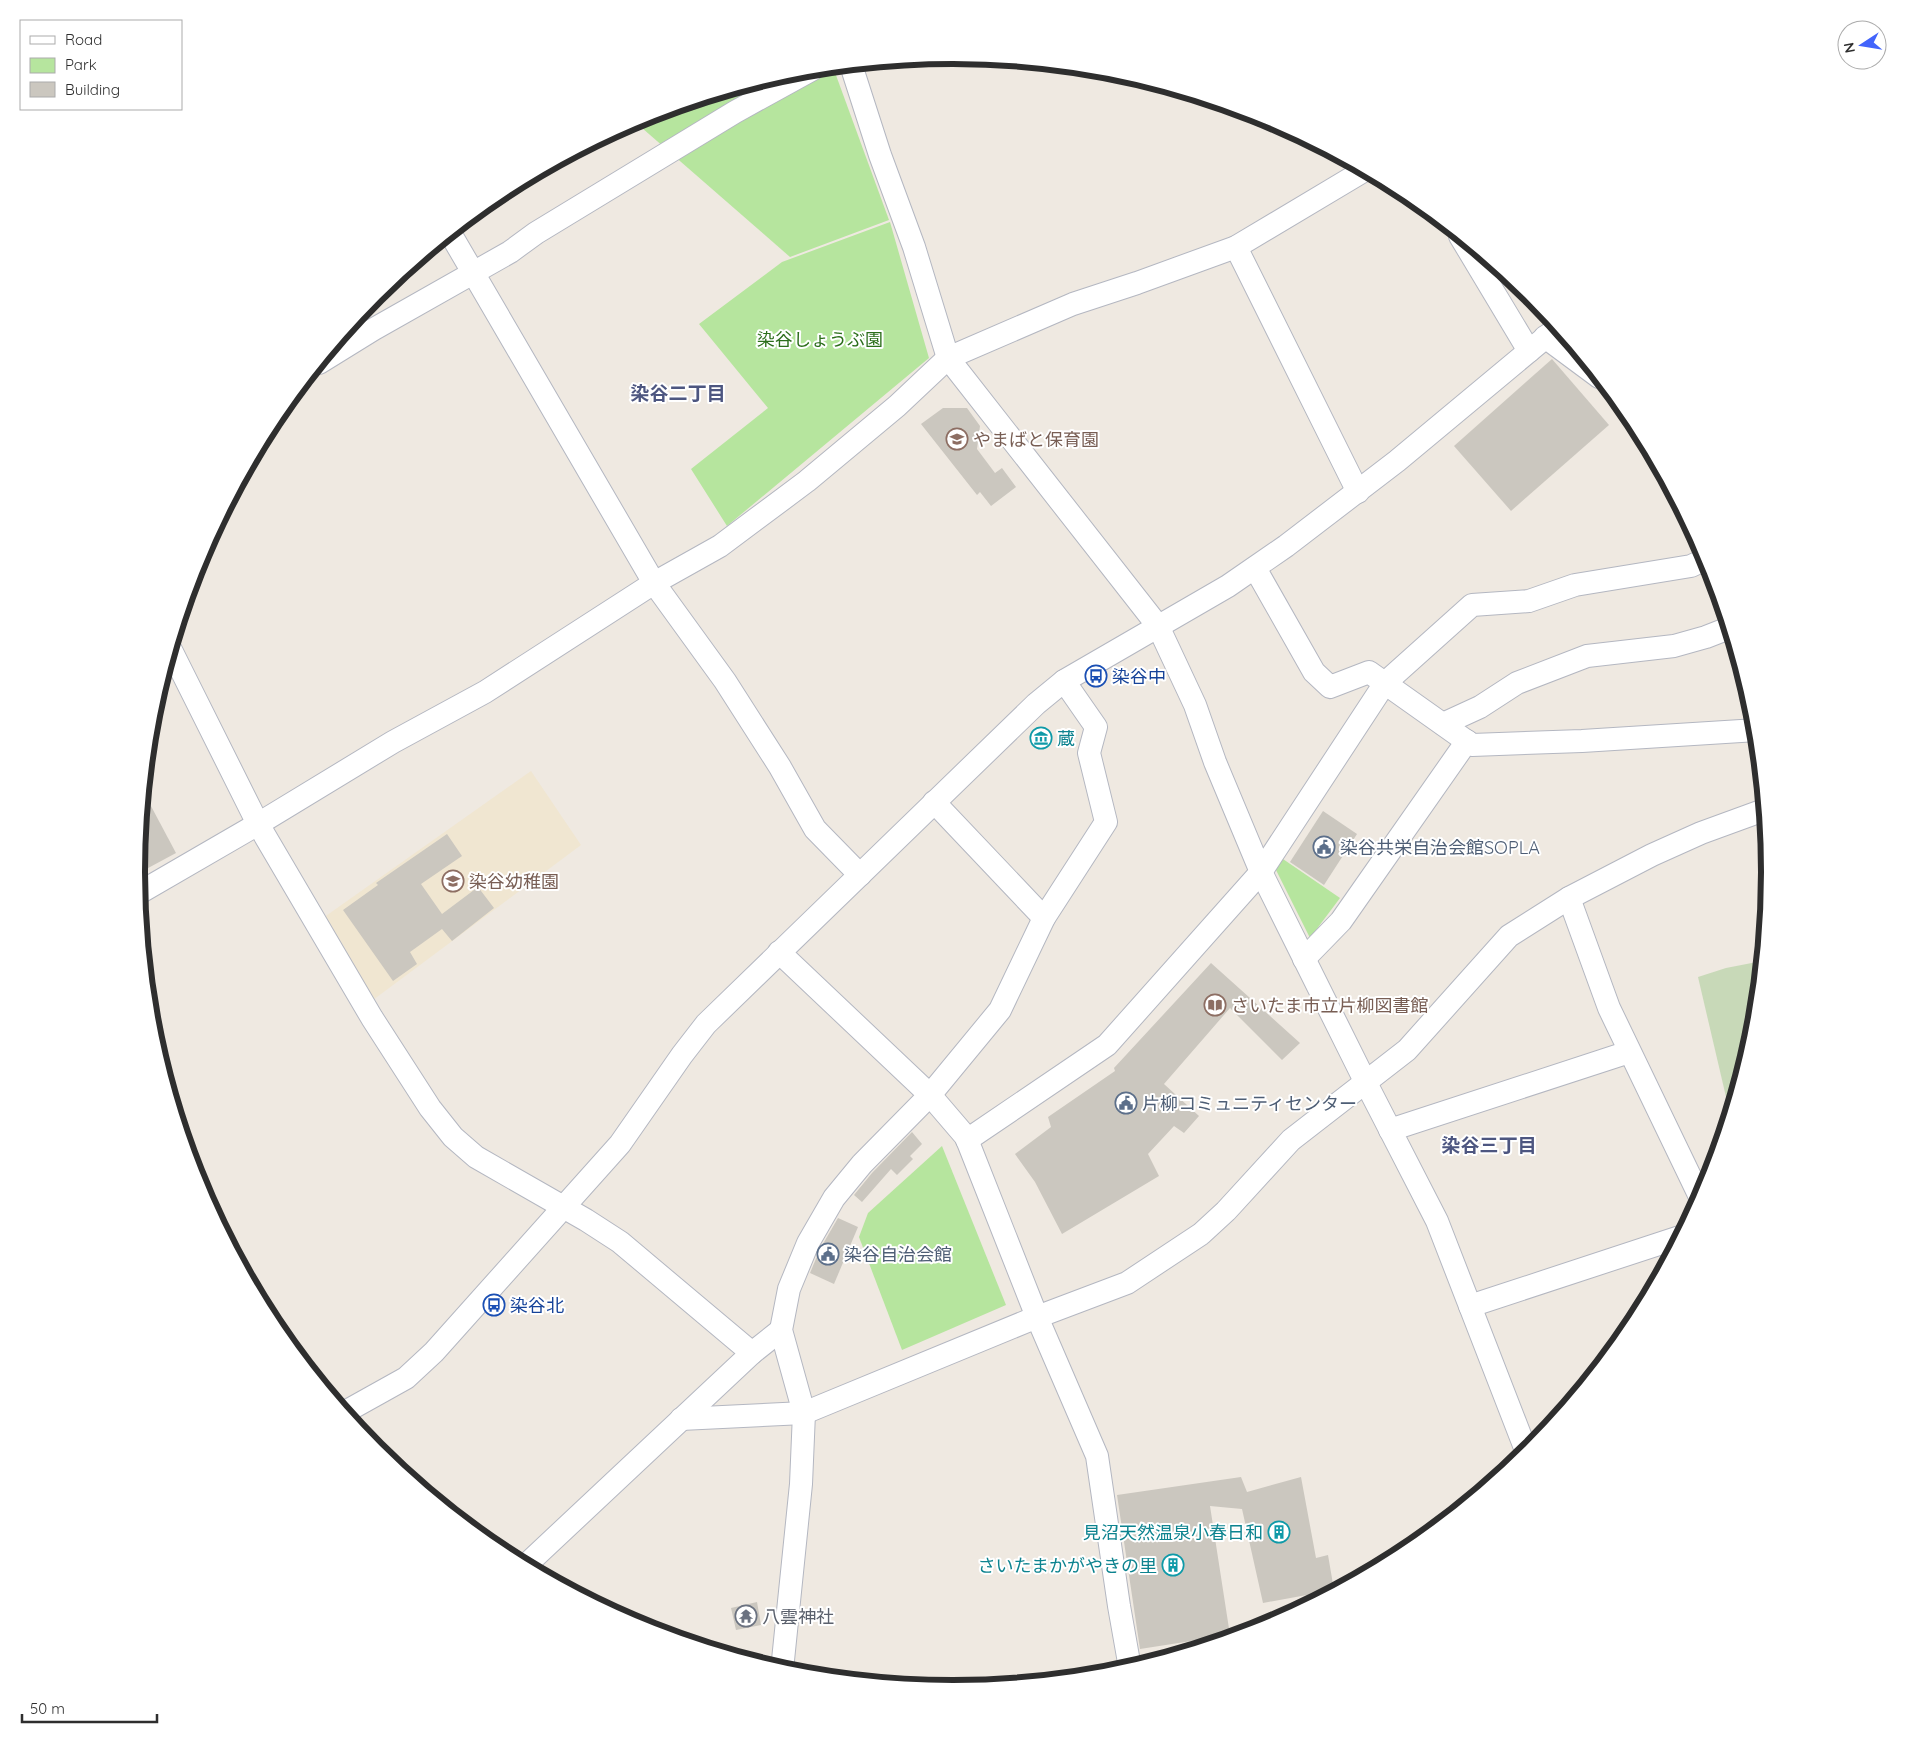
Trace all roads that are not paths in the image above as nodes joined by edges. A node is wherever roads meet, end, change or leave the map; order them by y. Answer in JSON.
{"nodes":[{"id":1,"x":853,"y":70,"type":"edge"},
{"id":2,"x":794,"y":79,"type":"edge"},
{"id":3,"x":1360,"y":173,"type":"edge"},
{"id":4,"x":453,"y":238,"type":"edge"},
{"id":5,"x":1236,"y":247,"type":"junction"},
{"id":6,"x":1477,"y":256,"type":"edge"},
{"id":7,"x":474,"y":273,"type":"junction"},
{"id":8,"x":1544,"y":338,"type":"edge"},
{"id":9,"x":334,"y":354,"type":"edge"},
{"id":10,"x":948,"y":358,"type":"junction"},
{"id":11,"x":1583,"y":366,"type":"edge"},
{"id":12,"x":1358,"y":492,"type":"junction"},
{"id":13,"x":1700,"y":562,"type":"edge"},
{"id":14,"x":1255,"y":568,"type":"junction"},
{"id":15,"x":654,"y":583,"type":"junction"},
{"id":16,"x":1158,"y":626,"type":"junction"},
{"id":17,"x":1724,"y":630,"type":"edge"},
{"id":18,"x":175,"y":657,"type":"edge"},
{"id":19,"x":1064,"y":681,"type":"junction"},
{"id":20,"x":1385,"y":683,"type":"junction"},
{"id":21,"x":1443,"y":724,"type":"junction"},
{"id":22,"x":1749,"y":730,"type":"edge"},
{"id":23,"x":1467,"y":741,"type":"junction"},
{"id":24,"x":934,"y":802,"type":"junction"},
{"id":25,"x":1759,"y":812,"type":"edge"},
{"id":26,"x":258,"y":824,"type":"junction"},
{"id":27,"x":1261,"y":872,"type":"junction"},
{"id":28,"x":860,"y":875,"type":"junction"},
{"id":29,"x":146,"y":889,"type":"edge"},
{"id":30,"x":1569,"y":898,"type":"junction"},
{"id":31,"x":1044,"y":918,"type":"junction"},
{"id":32,"x":779,"y":952,"type":"junction"},
{"id":33,"x":1304,"y":959,"type":"junction"},
{"id":34,"x":1629,"y":1052,"type":"junction"},
{"id":35,"x":1366,"y":1083,"type":"junction"},
{"id":36,"x":930,"y":1095,"type":"junction"},
{"id":37,"x":1390,"y":1130,"type":"junction"},
{"id":38,"x":967,"y":1140,"type":"junction"},
{"id":39,"x":1696,"y":1189,"type":"edge"},
{"id":40,"x":563,"y":1208,"type":"junction"},
{"id":41,"x":1672,"y":1239,"type":"edge"},
{"id":42,"x":1470,"y":1306,"type":"junction"},
{"id":43,"x":1037,"y":1317,"type":"junction"},
{"id":44,"x":781,"y":1330,"type":"junction"},
{"id":45,"x":752,"y":1352,"type":"junction"},
{"id":46,"x":350,"y":1409,"type":"edge"},
{"id":47,"x":804,"y":1413,"type":"junction"},
{"id":48,"x":681,"y":1419,"type":"junction"},
{"id":49,"x":1524,"y":1445,"type":"edge"},
{"id":50,"x":531,"y":1561,"type":"edge"},
{"id":51,"x":1129,"y":1661,"type":"edge"},
{"id":52,"x":783,"y":1662,"type":"edge"}],
"edges":[{"from":1,"to":10,"type":"street"},
{"from":2,"to":7,"type":"street"},
{"from":3,"to":5,"type":"street"},
{"from":4,"to":7,"type":"street"},
{"from":5,"to":10,"type":"street"},
{"from":5,"to":12,"type":"street"},
{"from":6,"to":8,"type":"street"},
{"from":7,"to":9,"type":"street"},
{"from":7,"to":15,"type":"street"},
{"from":8,"to":11,"type":"street"},
{"from":8,"to":12,"type":"street"},
{"from":10,"to":15,"type":"street"},
{"from":10,"to":16,"type":"street"},
{"from":12,"to":14,"type":"street"},
{"from":13,"to":20,"type":"street"},
{"from":14,"to":16,"type":"street"},
{"from":14,"to":20,"type":"street"},
{"from":15,"to":26,"type":"street"},
{"from":15,"to":28,"type":"street"},
{"from":16,"to":19,"type":"street"},
{"from":16,"to":27,"type":"street"},
{"from":17,"to":21,"type":"street"},
{"from":18,"to":26,"type":"street"},
{"from":19,"to":24,"type":"street"},
{"from":19,"to":31,"type":"street"},
{"from":20,"to":21,"type":"street"},
{"from":20,"to":27,"type":"street"},
{"from":21,"to":23,"type":"street"},
{"from":22,"to":23,"type":"street"},
{"from":23,"to":33,"type":"street"},
{"from":24,"to":28,"type":"street"},
{"from":24,"to":31,"type":"street"},
{"from":25,"to":30,"type":"street"},
{"from":26,"to":29,"type":"street"},
{"from":26,"to":40,"type":"street"},
{"from":27,"to":33,"type":"street"},
{"from":27,"to":38,"type":"street"},
{"from":28,"to":32,"type":"street"},
{"from":30,"to":34,"type":"street"},
{"from":30,"to":35,"type":"street"},
{"from":31,"to":36,"type":"street"},
{"from":32,"to":36,"type":"street"},
{"from":32,"to":40,"type":"street"},
{"from":33,"to":35,"type":"street"},
{"from":34,"to":37,"type":"street"},
{"from":34,"to":39,"type":"street"},
{"from":35,"to":37,"type":"street"},
{"from":35,"to":43,"type":"street"},
{"from":36,"to":38,"type":"street"},
{"from":36,"to":44,"type":"street"},
{"from":37,"to":42,"type":"street"},
{"from":38,"to":43,"type":"street"},
{"from":40,"to":45,"type":"street"},
{"from":40,"to":46,"type":"street"},
{"from":41,"to":42,"type":"street"},
{"from":42,"to":49,"type":"street"},
{"from":43,"to":47,"type":"street"},
{"from":43,"to":51,"type":"street"},
{"from":44,"to":45,"type":"street"},
{"from":44,"to":47,"type":"street"},
{"from":45,"to":48,"type":"street"},
{"from":47,"to":48,"type":"street"},
{"from":47,"to":52,"type":"street"},
{"from":48,"to":50,"type":"street"}]}
